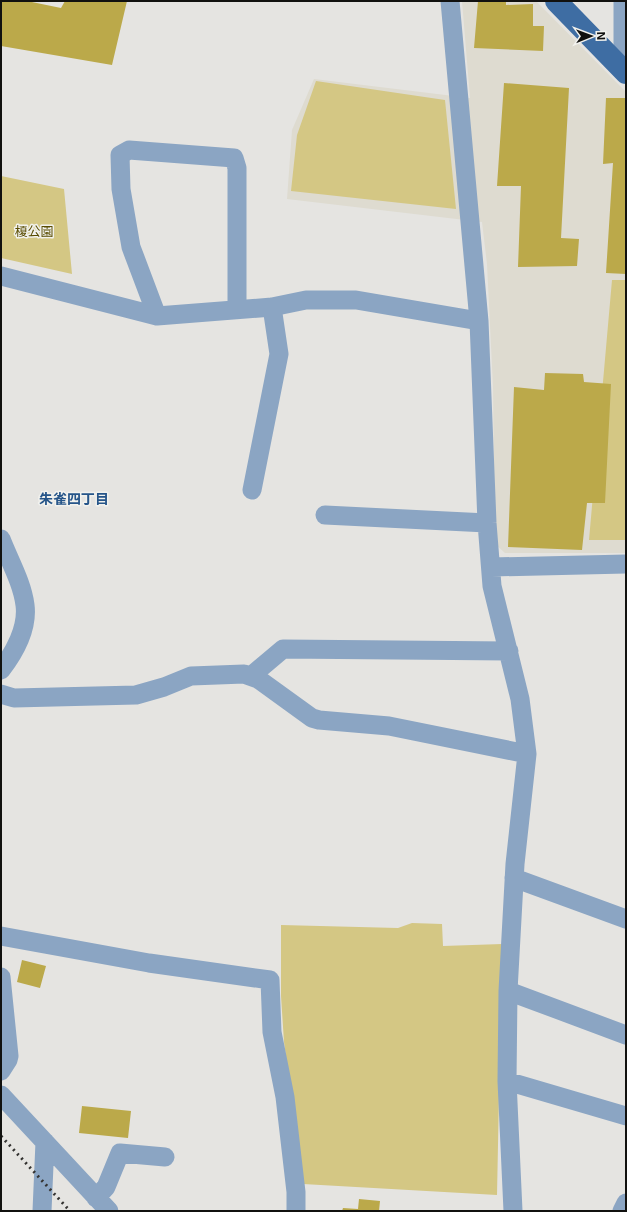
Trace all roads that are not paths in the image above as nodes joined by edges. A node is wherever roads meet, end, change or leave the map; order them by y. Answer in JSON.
{"nodes":[{"id":1,"x":450,"y":1,"type":"edge"},
{"id":2,"x":556,"y":1,"type":"edge"},
{"id":3,"x":623,"y":1,"type":"edge"},
{"id":4,"x":625,"y":72,"type":"edge"},
{"id":5,"x":1,"y":276,"type":"edge"},
{"id":6,"x":272,"y":306,"type":"junction"},
{"id":7,"x":237,"y":309,"type":"junction"},
{"id":8,"x":157,"y":316,"type":"junction"},
{"id":9,"x":479,"y":321,"type":"junction"},
{"id":10,"x":252,"y":490,"type":"dead end"},
{"id":11,"x":325,"y":515,"type":"dead end"},
{"id":12,"x":487,"y":523,"type":"junction"},
{"id":13,"x":1,"y":539,"type":"edge"},
{"id":14,"x":626,"y":564,"type":"edge"},
{"id":15,"x":492,"y":567,"type":"junction"},
{"id":16,"x":509,"y":651,"type":"junction"},
{"id":17,"x":1,"y":670,"type":"edge"},
{"id":18,"x":251,"y":676,"type":"junction"},
{"id":19,"x":1,"y":694,"type":"edge"},
{"id":20,"x":527,"y":754,"type":"junction"},
{"id":21,"x":514,"y":878,"type":"junction"},
{"id":22,"x":625,"y":915,"type":"edge"},
{"id":23,"x":1,"y":936,"type":"edge"},
{"id":24,"x":1,"y":977,"type":"edge"},
{"id":25,"x":508,"y":991,"type":"junction"},
{"id":26,"x":626,"y":1035,"type":"edge"},
{"id":27,"x":1,"y":1071,"type":"edge"},
{"id":28,"x":507,"y":1081,"type":"junction"},
{"id":29,"x":1,"y":1095,"type":"edge"},
{"id":30,"x":626,"y":1116,"type":"edge"},
{"id":31,"x":45,"y":1142,"type":"junction"},
{"id":32,"x":165,"y":1157,"type":"dead end"},
{"id":33,"x":626,"y":1203,"type":"edge"},
{"id":34,"x":102,"y":1204,"type":"edge"},
{"id":35,"x":42,"y":1211,"type":"edge"},
{"id":36,"x":296,"y":1211,"type":"edge"},
{"id":37,"x":513,"y":1211,"type":"edge"},
{"id":38,"x":622,"y":1211,"type":"edge"}],
"edges":[{"from":1,"to":9,"type":"street"},
{"from":2,"to":4,"type":"main road"},
{"from":3,"to":4,"type":"street"},
{"from":5,"to":8,"type":"street"},
{"from":6,"to":7,"type":"street"},
{"from":6,"to":9,"type":"street"},
{"from":6,"to":10,"type":"street"},
{"from":7,"to":8,"type":"street"},
{"from":7,"to":8,"type":"street"},
{"from":9,"to":12,"type":"street"},
{"from":11,"to":12,"type":"street"},
{"from":12,"to":15,"type":"street"},
{"from":13,"to":17,"type":"street"},
{"from":14,"to":15,"type":"street"},
{"from":15,"to":16,"type":"street"},
{"from":16,"to":18,"type":"street"},
{"from":16,"to":20,"type":"street"},
{"from":18,"to":19,"type":"street"},
{"from":18,"to":20,"type":"street"},
{"from":20,"to":21,"type":"street"},
{"from":21,"to":22,"type":"street"},
{"from":21,"to":25,"type":"street"},
{"from":23,"to":36,"type":"street"},
{"from":24,"to":27,"type":"street"},
{"from":25,"to":26,"type":"street"},
{"from":25,"to":28,"type":"street"},
{"from":28,"to":30,"type":"street"},
{"from":28,"to":37,"type":"street"},
{"from":29,"to":31,"type":"street"},
{"from":31,"to":34,"type":"street"},
{"from":31,"to":35,"type":"street"},
{"from":32,"to":34,"type":"street"},
{"from":33,"to":38,"type":"street"}]}
